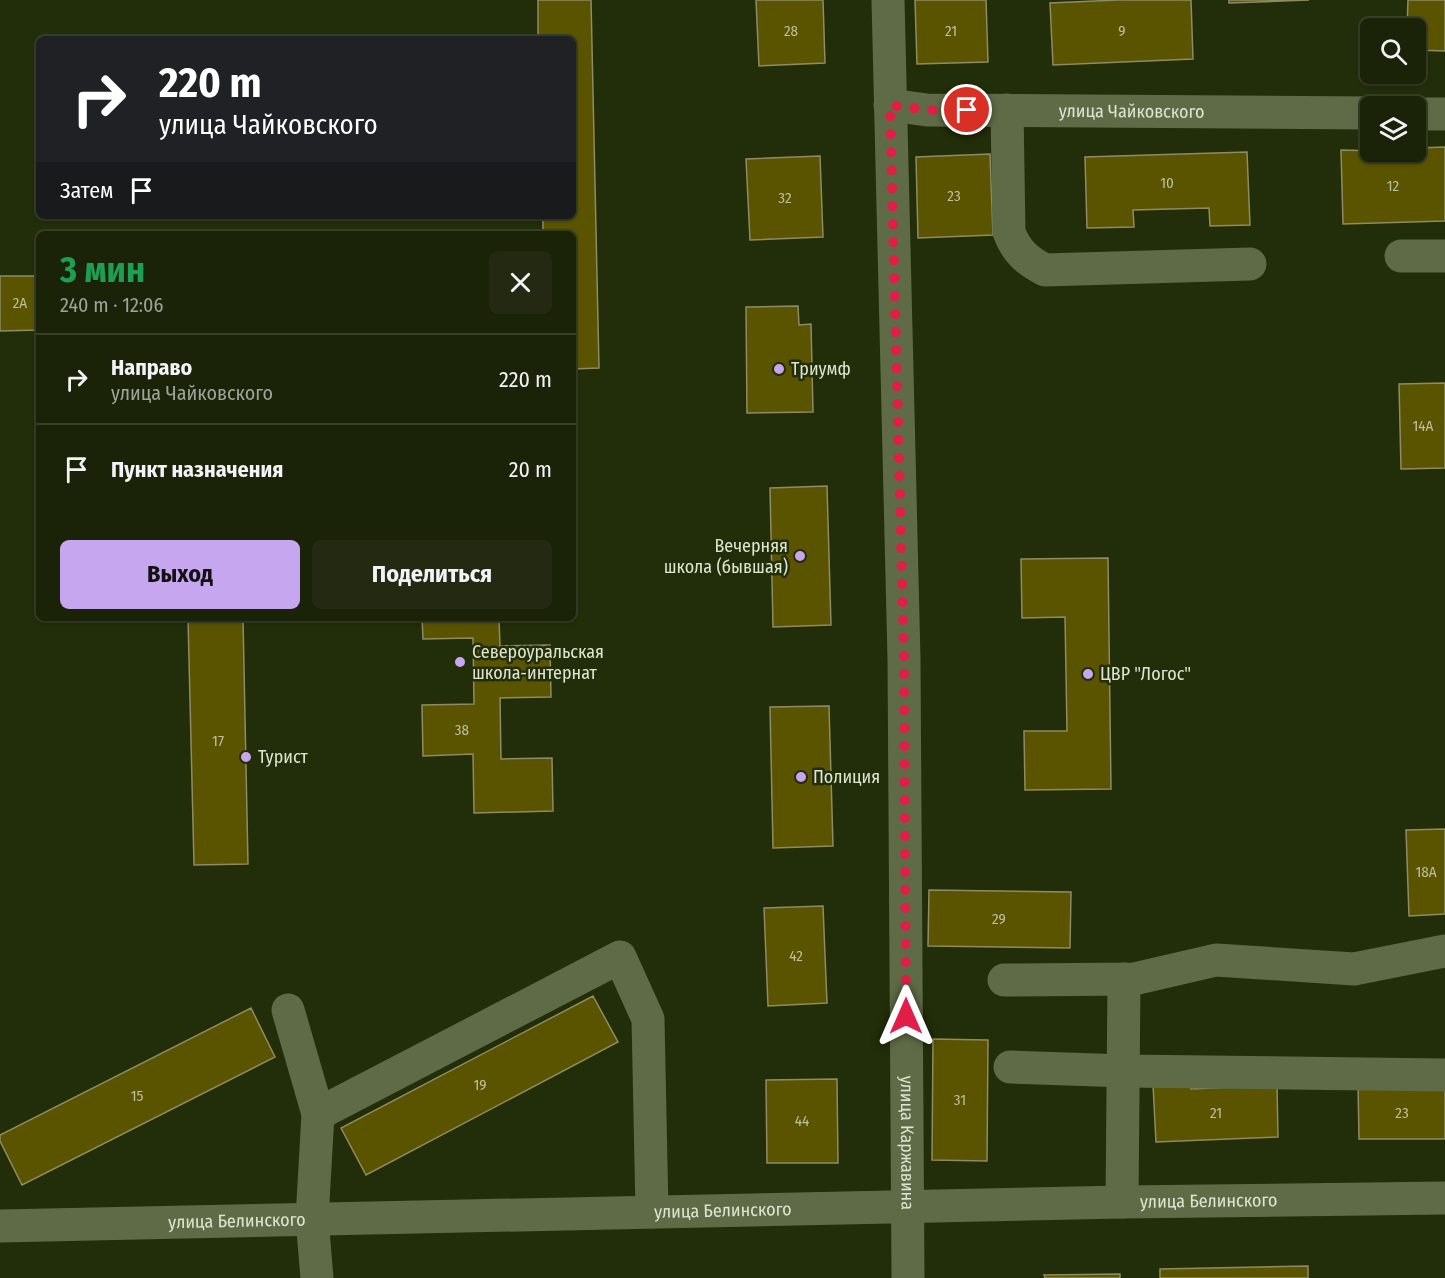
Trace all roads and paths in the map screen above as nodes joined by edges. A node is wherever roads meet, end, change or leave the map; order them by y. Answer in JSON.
{"nodes":[{"id":1,"x":888,"y":0,"type":"edge"},
{"id":2,"x":890,"y":105,"type":"junction"},
{"id":3,"x":1007,"y":110,"type":"junction"},
{"id":4,"x":1360,"y":113,"type":"edge"},
{"id":5,"x":1426,"y":114,"type":"edge"},
{"id":6,"x":1445,"y":114,"type":"edge"},
{"id":7,"x":1401,"y":256,"type":"dead end"},
{"id":8,"x":1445,"y":256,"type":"edge"},
{"id":9,"x":1250,"y":264,"type":"dead end"},
{"id":10,"x":1445,"y":951,"type":"edge"},
{"id":11,"x":1124,"y":979,"type":"junction"},
{"id":12,"x":1004,"y":980,"type":"dead end"},
{"id":13,"x":288,"y":1010,"type":"dead end"},
{"id":14,"x":1010,"y":1067,"type":"dead end"},
{"id":15,"x":1125,"y":1071,"type":"junction"},
{"id":16,"x":1445,"y":1075,"type":"edge"},
{"id":17,"x":318,"y":1114,"type":"junction"},
{"id":18,"x":1445,"y":1198,"type":"edge"},
{"id":19,"x":1122,"y":1202,"type":"junction"},
{"id":20,"x":908,"y":1207,"type":"junction"},
{"id":21,"x":652,"y":1212,"type":"junction"},
{"id":22,"x":312,"y":1219,"type":"junction"},
{"id":23,"x":0,"y":1226,"type":"edge"},
{"id":24,"x":316,"y":1278,"type":"edge"},
{"id":25,"x":908,"y":1278,"type":"edge"}],
"edges":[{"from":1,"to":2,"type":"street","name":"улица Каржавина"},
{"from":2,"to":3,"type":"street","name":"улица Чайковского"},
{"from":2,"to":20,"type":"street","name":"улица Каржавина"},
{"from":3,"to":4,"type":"street","name":"улица Чайковского"},
{"from":3,"to":9,"type":"street"},
{"from":5,"to":6,"type":"street"},
{"from":7,"to":8,"type":"street"},
{"from":10,"to":11,"type":"street"},
{"from":11,"to":12,"type":"street"},
{"from":11,"to":15,"type":"street"},
{"from":13,"to":17,"type":"street"},
{"from":14,"to":15,"type":"street"},
{"from":15,"to":16,"type":"street"},
{"from":15,"to":19,"type":"street"},
{"from":17,"to":21,"type":"street"},
{"from":17,"to":22,"type":"street"},
{"from":18,"to":19,"type":"street","name":"улица Белинского"},
{"from":19,"to":20,"type":"street","name":"улица Белинского"},
{"from":20,"to":21,"type":"street","name":"улица Белинского"},
{"from":20,"to":25,"type":"street","name":"улица Каржавина"},
{"from":21,"to":22,"type":"street","name":"улица Белинского"},
{"from":22,"to":23,"type":"street","name":"улица Белинского"},
{"from":22,"to":24,"type":"street"}]}
